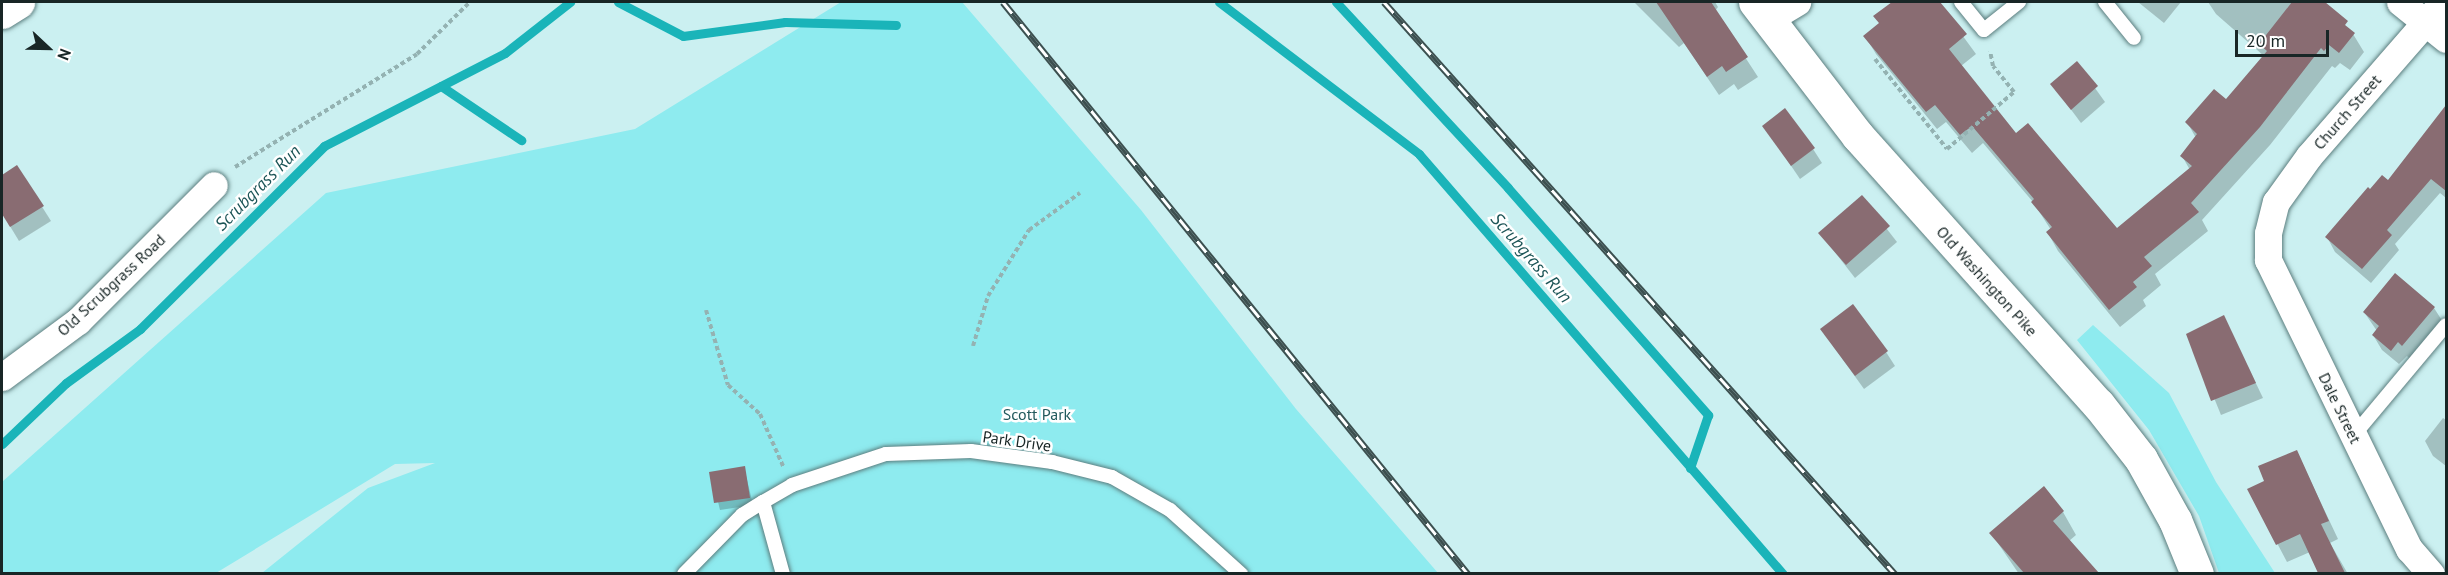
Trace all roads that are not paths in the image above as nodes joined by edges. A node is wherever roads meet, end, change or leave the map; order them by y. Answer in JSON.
{"nodes":[{"id":1,"x":18,"y":2,"type":"edge"},
{"id":2,"x":1797,"y":2,"type":"edge"},
{"id":3,"x":1961,"y":2,"type":"edge"},
{"id":4,"x":2019,"y":2,"type":"edge"},
{"id":5,"x":2105,"y":2,"type":"edge"},
{"id":6,"x":2400,"y":2,"type":"edge"},
{"id":7,"x":2443,"y":2,"type":"edge"},
{"id":8,"x":1762,"y":10,"type":"edge"},
{"id":9,"x":2,"y":12,"type":"edge"},
{"id":10,"x":2425,"y":22,"type":"junction"},
{"id":11,"x":2134,"y":38,"type":"dead end"},
{"id":12,"x":2446,"y":39,"type":"edge"},
{"id":13,"x":214,"y":185,"type":"road end"},
{"id":14,"x":2268,"y":233,"type":"joint"},
{"id":15,"x":2446,"y":325,"type":"edge"},
{"id":16,"x":2,"y":377,"type":"edge"},
{"id":17,"x":2354,"y":435,"type":"junction"},
{"id":18,"x":763,"y":502,"type":"junction"},
{"id":19,"x":684,"y":573,"type":"edge"},
{"id":20,"x":783,"y":573,"type":"edge"},
{"id":21,"x":1241,"y":573,"type":"edge"},
{"id":22,"x":2197,"y":573,"type":"edge"},
{"id":23,"x":2431,"y":573,"type":"edge"}],
"edges":[{"from":1,"to":9,"type":"street"},
{"from":2,"to":8,"type":"street"},
{"from":3,"to":4,"type":"lane"},
{"from":5,"to":11,"type":"lane"},
{"from":6,"to":10,"type":"street"},
{"from":7,"to":10,"type":"street","name":"Church Street"},
{"from":8,"to":22,"type":"street","name":"Old Washington Pike"},
{"from":10,"to":12,"type":"street"},
{"from":10,"to":14,"type":"street","name":"Church Street"},
{"from":13,"to":16,"type":"street","name":"Old Scrubgrass Road"},
{"from":14,"to":17,"type":"street","name":"Dale Street"},
{"from":15,"to":17,"type":"lane"},
{"from":17,"to":23,"type":"street","name":"Dale Street"},
{"from":18,"to":19,"type":"lane","name":"Park Drive"},
{"from":18,"to":20,"type":"lane"},
{"from":18,"to":21,"type":"lane","name":"Park Drive"}]}
